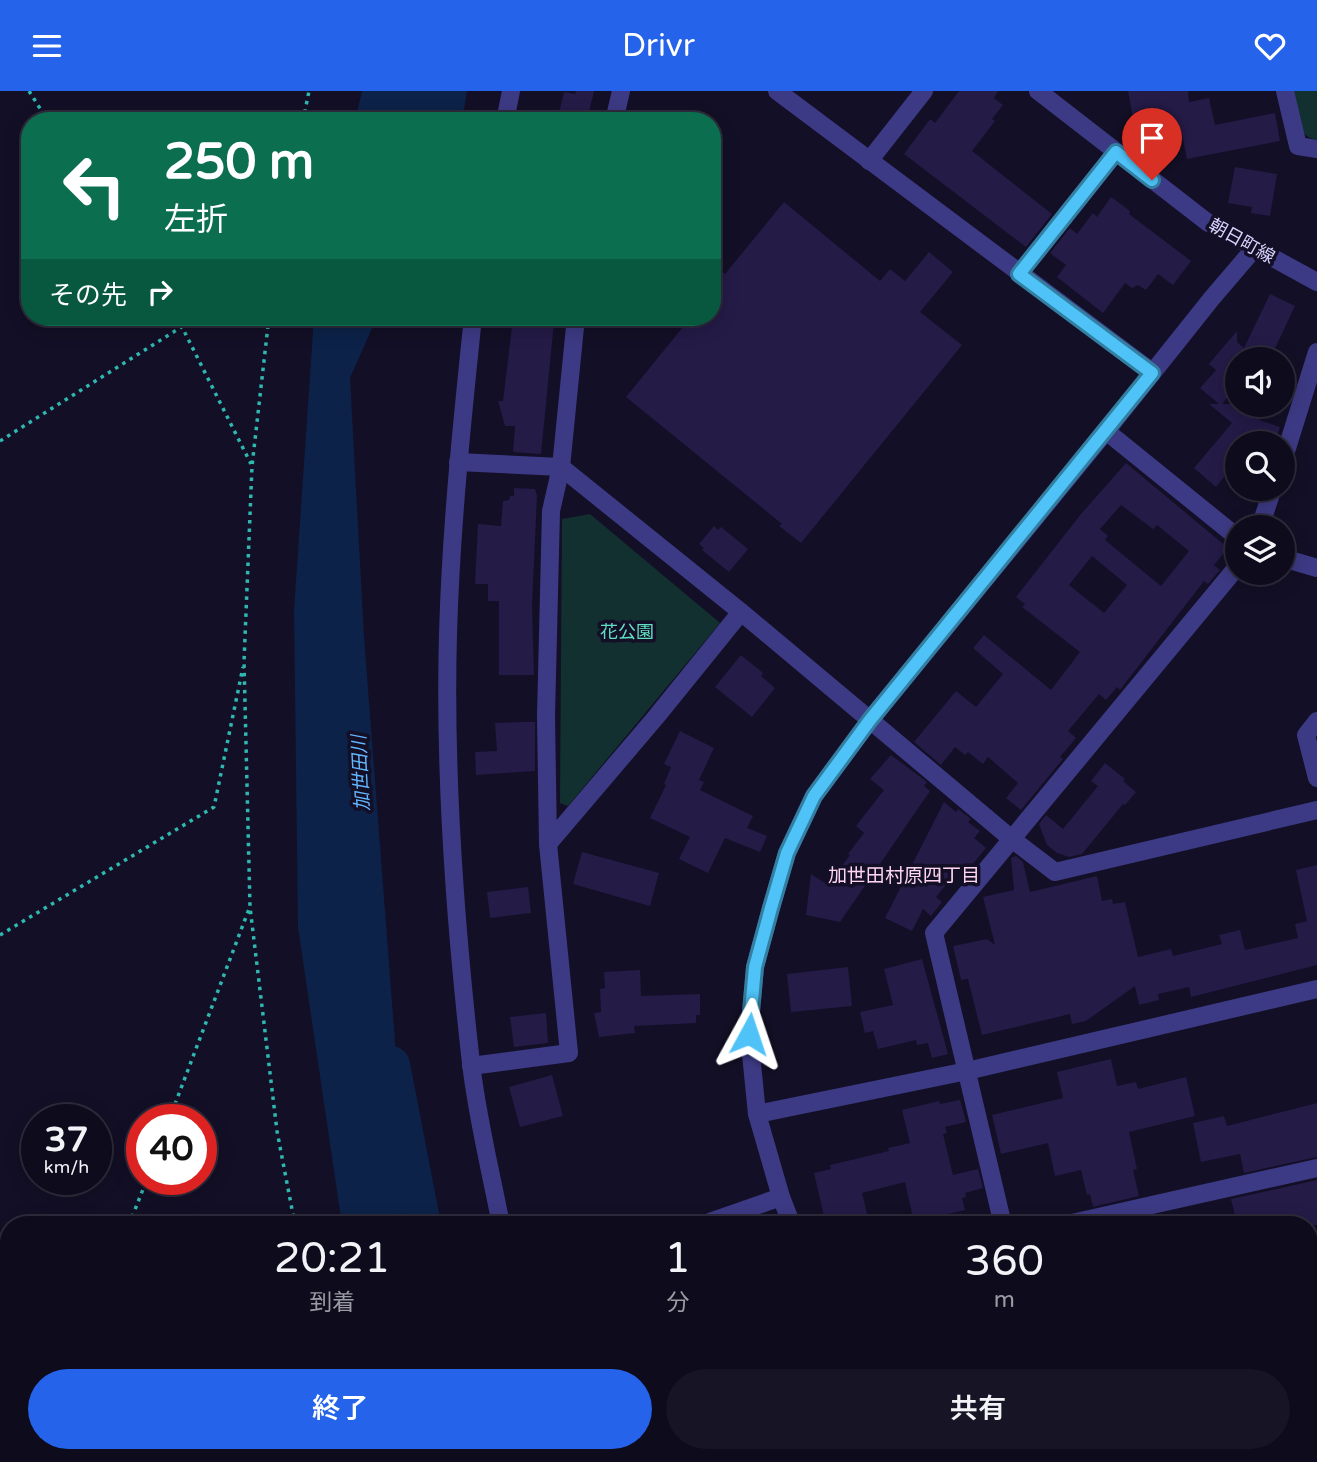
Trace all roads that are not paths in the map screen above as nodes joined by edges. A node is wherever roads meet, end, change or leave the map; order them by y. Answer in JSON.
{"nodes":[{"id":1,"x":511,"y":91,"type":"edge"},
{"id":2,"x":621,"y":91,"type":"edge"},
{"id":3,"x":777,"y":91,"type":"edge"},
{"id":4,"x":924,"y":91,"type":"edge"},
{"id":5,"x":1038,"y":91,"type":"edge"},
{"id":6,"x":1285,"y":91,"type":"edge"},
{"id":7,"x":507,"y":112,"type":"edge"},
{"id":8,"x":616,"y":112,"type":"edge"},
{"id":9,"x":1317,"y":149,"type":"edge"},
{"id":10,"x":1116,"y":152,"type":"junction"},
{"id":11,"x":869,"y":161,"type":"junction"},
{"id":12,"x":1254,"y":249,"type":"junction"},
{"id":13,"x":1019,"y":274,"type":"junction"},
{"id":14,"x":1317,"y":282,"type":"edge"},
{"id":15,"x":472,"y":326,"type":"edge"},
{"id":16,"x":575,"y":326,"type":"edge"},
{"id":17,"x":1317,"y":352,"type":"edge"},
{"id":18,"x":1152,"y":373,"type":"junction"},
{"id":19,"x":1313,"y":377,"type":"edge"},
{"id":20,"x":1106,"y":431,"type":"junction"},
{"id":21,"x":1294,"y":431,"type":"edge"},
{"id":22,"x":458,"y":462,"type":"junction"},
{"id":23,"x":561,"y":467,"type":"junction"},
{"id":24,"x":1225,"y":527,"type":"edge"},
{"id":25,"x":1295,"y":562,"type":"edge"},
{"id":26,"x":1317,"y":568,"type":"edge"},
{"id":27,"x":1225,"y":582,"type":"edge"},
{"id":28,"x":741,"y":612,"type":"junction"},
{"id":29,"x":870,"y":720,"type":"junction"},
{"id":30,"x":1317,"y":721,"type":"edge"},
{"id":31,"x":1317,"y":778,"type":"edge"},
{"id":32,"x":1317,"y":810,"type":"edge"},
{"id":33,"x":1013,"y":840,"type":"junction"},
{"id":34,"x":548,"y":844,"type":"junction"},
{"id":35,"x":1317,"y":989,"type":"edge"},
{"id":36,"x":471,"y":1066,"type":"junction"},
{"id":37,"x":967,"y":1071,"type":"junction"},
{"id":38,"x":757,"y":1114,"type":"junction"},
{"id":39,"x":1317,"y":1168,"type":"edge"},
{"id":40,"x":780,"y":1197,"type":"junction"},
{"id":41,"x":499,"y":1216,"type":"edge"},
{"id":42,"x":726,"y":1216,"type":"edge"},
{"id":43,"x":788,"y":1216,"type":"edge"},
{"id":44,"x":1001,"y":1216,"type":"edge"},
{"id":45,"x":1103,"y":1216,"type":"edge"}],
"edges":[{"from":1,"to":7,"type":"street"},
{"from":2,"to":8,"type":"street"},
{"from":3,"to":11,"type":"street"},
{"from":4,"to":11,"type":"street"},
{"from":5,"to":10,"type":"street","name":"朝日町線"},
{"from":6,"to":9,"type":"street"},
{"from":10,"to":12,"type":"street","name":"朝日町線"},
{"from":10,"to":13,"type":"street"},
{"from":11,"to":13,"type":"street"},
{"from":12,"to":14,"type":"street","name":"朝日町線"},
{"from":12,"to":18,"type":"street"},
{"from":13,"to":18,"type":"street"},
{"from":15,"to":22,"type":"street"},
{"from":16,"to":23,"type":"street"},
{"from":17,"to":19,"type":"street"},
{"from":18,"to":20,"type":"street"},
{"from":19,"to":21,"type":"street"},
{"from":20,"to":24,"type":"street"},
{"from":20,"to":29,"type":"street"},
{"from":22,"to":23,"type":"street"},
{"from":22,"to":36,"type":"street"},
{"from":23,"to":28,"type":"street"},
{"from":23,"to":34,"type":"street"},
{"from":25,"to":26,"type":"street"},
{"from":27,"to":33,"type":"street"},
{"from":28,"to":29,"type":"street"},
{"from":28,"to":34,"type":"street"},
{"from":29,"to":33,"type":"street"},
{"from":29,"to":38,"type":"street"},
{"from":30,"to":31,"type":"street"},
{"from":32,"to":33,"type":"street"},
{"from":33,"to":37,"type":"street"},
{"from":34,"to":36,"type":"street"},
{"from":35,"to":37,"type":"street"},
{"from":36,"to":41,"type":"street"},
{"from":37,"to":38,"type":"street"},
{"from":37,"to":44,"type":"street"},
{"from":38,"to":40,"type":"street"},
{"from":39,"to":45,"type":"street"},
{"from":40,"to":42,"type":"street"},
{"from":40,"to":43,"type":"street"}]}
